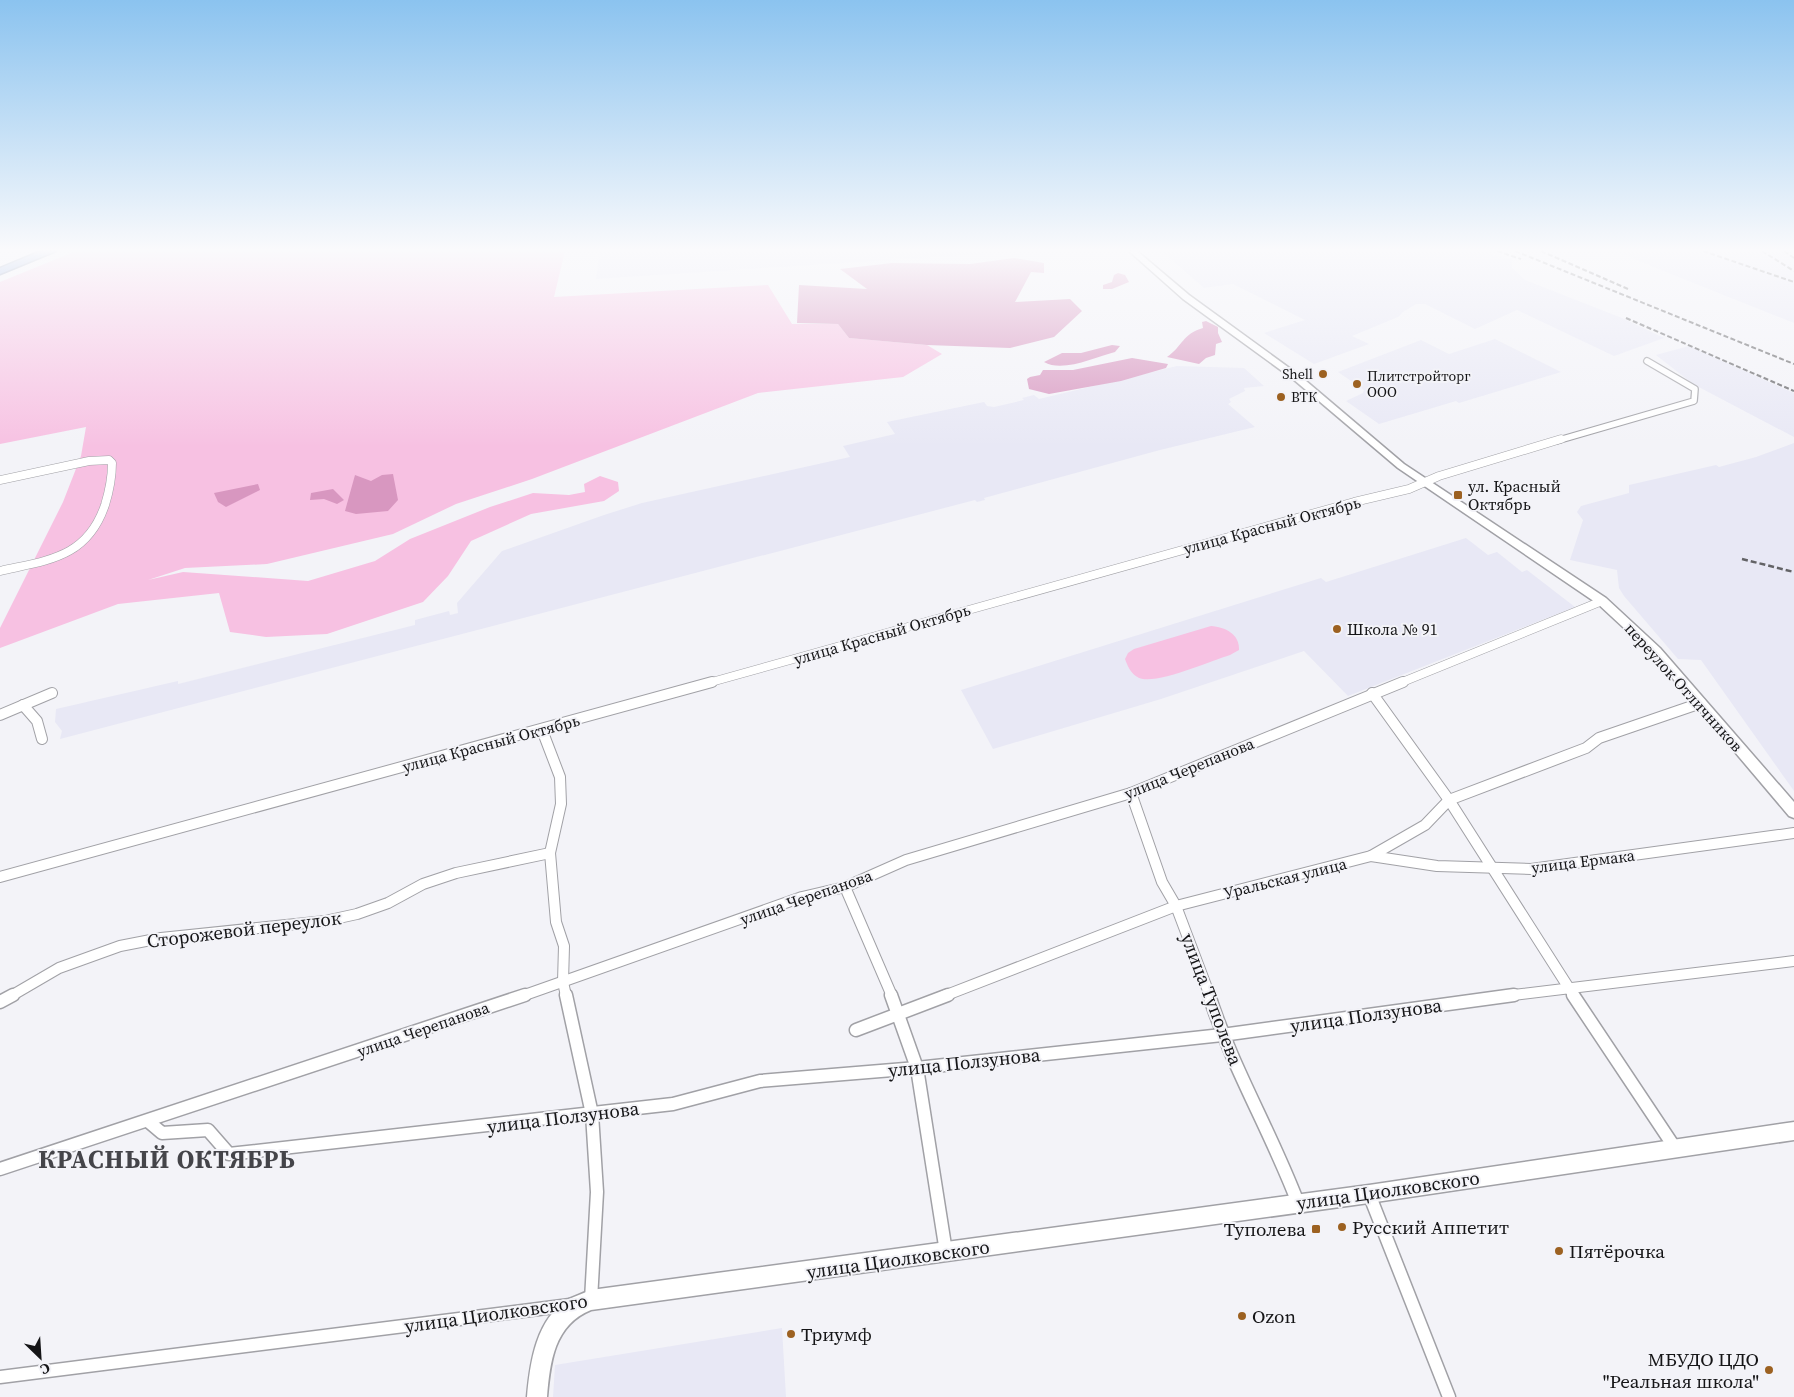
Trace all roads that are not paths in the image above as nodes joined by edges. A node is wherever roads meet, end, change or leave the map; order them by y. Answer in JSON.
{"nodes":[{"id":1,"x":1213,"y":316,"type":"edge"},
{"id":2,"x":1646,"y":361,"type":"dead end"},
{"id":3,"x":0,"y":480,"type":"edge"},
{"id":4,"x":1425,"y":482,"type":"junction"},
{"id":5,"x":0,"y":571,"type":"edge"},
{"id":6,"x":1602,"y":601,"type":"junction"},
{"id":7,"x":52,"y":693,"type":"dead end"},
{"id":8,"x":1372,"y":694,"type":"junction"},
{"id":9,"x":1700,"y":702,"type":"junction"},
{"id":10,"x":23,"y":705,"type":"junction"},
{"id":11,"x":0,"y":715,"type":"edge"},
{"id":12,"x":542,"y":730,"type":"junction"},
{"id":13,"x":42,"y":739,"type":"dead end"},
{"id":14,"x":1131,"y":793,"type":"junction"},
{"id":15,"x":1449,"y":800,"type":"junction"},
{"id":16,"x":1794,"y":812,"type":"edge"},
{"id":17,"x":1794,"y":833,"type":"edge"},
{"id":18,"x":550,"y":853,"type":"junction"},
{"id":19,"x":1371,"y":856,"type":"junction"},
{"id":20,"x":1492,"y":869,"type":"junction"},
{"id":21,"x":0,"y":878,"type":"edge"},
{"id":22,"x":845,"y":887,"type":"junction"},
{"id":23,"x":1176,"y":906,"type":"junction"},
{"id":24,"x":1794,"y":961,"type":"edge"},
{"id":25,"x":562,"y":982,"type":"junction"},
{"id":26,"x":1568,"y":987,"type":"junction"},
{"id":27,"x":0,"y":1002,"type":"edge"},
{"id":28,"x":899,"y":1013,"type":"junction"},
{"id":29,"x":856,"y":1030,"type":"dead end"},
{"id":30,"x":1222,"y":1035,"type":"junction"},
{"id":31,"x":917,"y":1068,"type":"junction"},
{"id":32,"x":592,"y":1114,"type":"junction"},
{"id":33,"x":150,"y":1122,"type":"junction"},
{"id":34,"x":1794,"y":1131,"type":"edge"},
{"id":35,"x":1676,"y":1148,"type":"junction"},
{"id":36,"x":0,"y":1169,"type":"edge"},
{"id":37,"x":1369,"y":1194,"type":"junction"},
{"id":38,"x":1298,"y":1203,"type":"junction"},
{"id":39,"x":946,"y":1252,"type":"junction"},
{"id":40,"x":583,"y":1302,"type":"junction"},
{"id":41,"x":0,"y":1377,"type":"edge"},
{"id":42,"x":537,"y":1397,"type":"edge"},
{"id":43,"x":1449,"y":1397,"type":"edge"}],
"edges":[{"from":1,"to":4,"type":"main road","name":"переулок Отличников"},
{"from":2,"to":4,"type":"street","name":"улица Красный Октябрь"},
{"from":3,"to":5,"type":"street"},
{"from":4,"to":6,"type":"main road","name":"переулок Отличников"},
{"from":4,"to":12,"type":"street","name":"улица Красный Октябрь"},
{"from":6,"to":8,"type":"street","name":"улица Черепанова"},
{"from":6,"to":9,"type":"main road","name":"переулок Отличников"},
{"from":7,"to":10,"type":"street"},
{"from":8,"to":14,"type":"street","name":"улица Черепанова"},
{"from":8,"to":15,"type":"street"},
{"from":9,"to":15,"type":"street","name":"Уральская улица"},
{"from":9,"to":16,"type":"main road","name":"переулок Отличников"},
{"from":10,"to":11,"type":"street"},
{"from":10,"to":13,"type":"street"},
{"from":12,"to":18,"type":"street"},
{"from":12,"to":21,"type":"street","name":"улица Красный Октябрь"},
{"from":14,"to":22,"type":"street","name":"улица Черепанова"},
{"from":14,"to":23,"type":"street","name":"улица Туполева"},
{"from":15,"to":19,"type":"street","name":"Уральская улица"},
{"from":15,"to":20,"type":"street"},
{"from":17,"to":20,"type":"street","name":"улица Ермака"},
{"from":18,"to":25,"type":"street"},
{"from":18,"to":27,"type":"street","name":"Сторожевой переулок"},
{"from":19,"to":20,"type":"street","name":"улица Ермака"},
{"from":19,"to":23,"type":"street","name":"Уральская улица"},
{"from":20,"to":26,"type":"street"},
{"from":22,"to":25,"type":"street","name":"улица Черепанова"},
{"from":22,"to":28,"type":"street"},
{"from":23,"to":28,"type":"street","name":"Уральская улица"},
{"from":23,"to":30,"type":"street","name":"улица Туполева"},
{"from":24,"to":26,"type":"street","name":"улица Ползунова"},
{"from":25,"to":32,"type":"street"},
{"from":25,"to":33,"type":"street","name":"улица Черепанова"},
{"from":26,"to":30,"type":"street","name":"улица Ползунова"},
{"from":26,"to":35,"type":"street"},
{"from":28,"to":29,"type":"street","name":"Уральская улица"},
{"from":28,"to":31,"type":"street"},
{"from":30,"to":31,"type":"street","name":"улица Ползунова"},
{"from":30,"to":38,"type":"street","name":"улица Туполева"},
{"from":31,"to":32,"type":"street","name":"улица Ползунова"},
{"from":31,"to":39,"type":"street"},
{"from":32,"to":33,"type":"street","name":"улица Ползунова"},
{"from":32,"to":40,"type":"street"},
{"from":33,"to":36,"type":"street","name":"улица Черепанова"},
{"from":34,"to":35,"type":"main road","name":"улица Циолковского"},
{"from":35,"to":37,"type":"main road","name":"улица Циолковского"},
{"from":37,"to":38,"type":"main road","name":"улица Циолковского"},
{"from":37,"to":43,"type":"street"},
{"from":38,"to":39,"type":"main road","name":"улица Циолковского"},
{"from":39,"to":40,"type":"main road","name":"улица Циолковского"},
{"from":40,"to":41,"type":"street","name":"улица Циолковского"},
{"from":40,"to":42,"type":"main road"}]}
